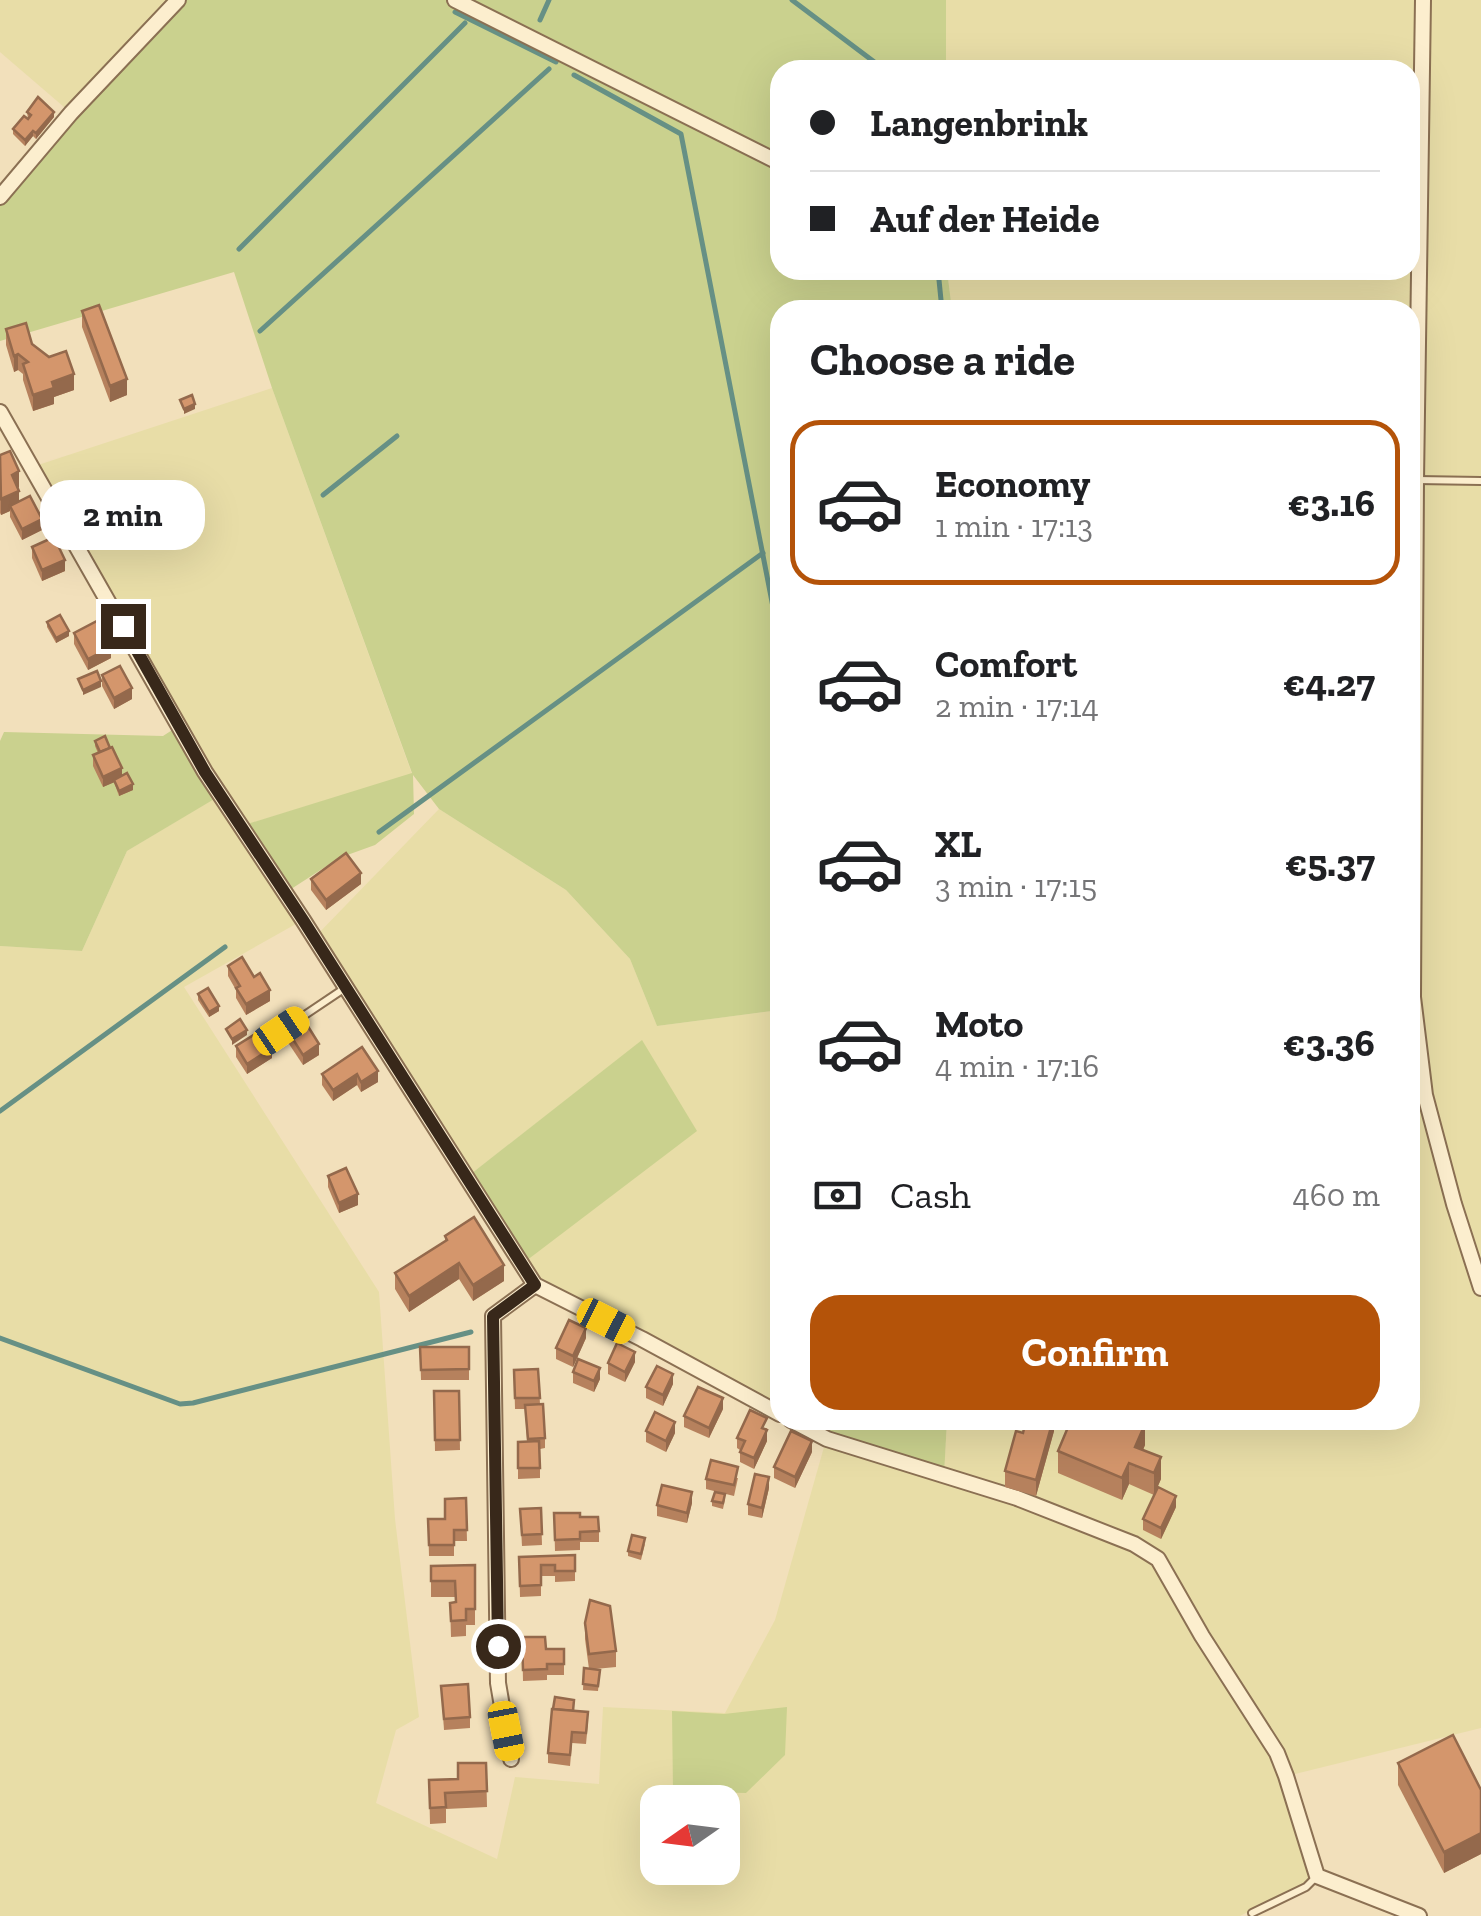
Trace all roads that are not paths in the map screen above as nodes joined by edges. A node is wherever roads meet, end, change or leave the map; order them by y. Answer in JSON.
{"nodes":[{"id":1,"x":178,"y":0,"type":"edge"},
{"id":2,"x":454,"y":0,"type":"edge"},
{"id":3,"x":1423,"y":0,"type":"edge"},
{"id":4,"x":1420,"y":92,"type":"edge"},
{"id":5,"x":770,"y":158,"type":"edge"},
{"id":6,"x":0,"y":197,"type":"edge"},
{"id":7,"x":0,"y":412,"type":"edge"},
{"id":8,"x":1420,"y":480,"type":"edge"},
{"id":9,"x":1481,"y":481,"type":"edge"},
{"id":10,"x":346,"y":987,"type":"junction"},
{"id":11,"x":281,"y":1031,"type":"edge"},
{"id":12,"x":1420,"y":1055,"type":"edge"},
{"id":13,"x":535,"y":1285,"type":"junction"},
{"id":14,"x":1481,"y":1288,"type":"edge"},
{"id":15,"x":770,"y":1409,"type":"edge"},
{"id":16,"x":810,"y":1430,"type":"edge"},
{"id":17,"x":511,"y":1759,"type":"dead end"},
{"id":18,"x":1317,"y":1876,"type":"junction"},
{"id":19,"x":1252,"y":1914,"type":"dead end"},
{"id":20,"x":1418,"y":1916,"type":"edge"}],
"edges":[{"from":1,"to":6,"type":"street"},
{"from":2,"to":5,"type":"street"},
{"from":3,"to":4,"type":"street"},
{"from":7,"to":10,"type":"street"},
{"from":8,"to":9,"type":"lane"},
{"from":10,"to":11,"type":"lane"},
{"from":10,"to":13,"type":"street"},
{"from":12,"to":14,"type":"street"},
{"from":13,"to":15,"type":"street"},
{"from":13,"to":17,"type":"street"},
{"from":16,"to":18,"type":"street"},
{"from":18,"to":19,"type":"lane"},
{"from":18,"to":20,"type":"street"}]}
